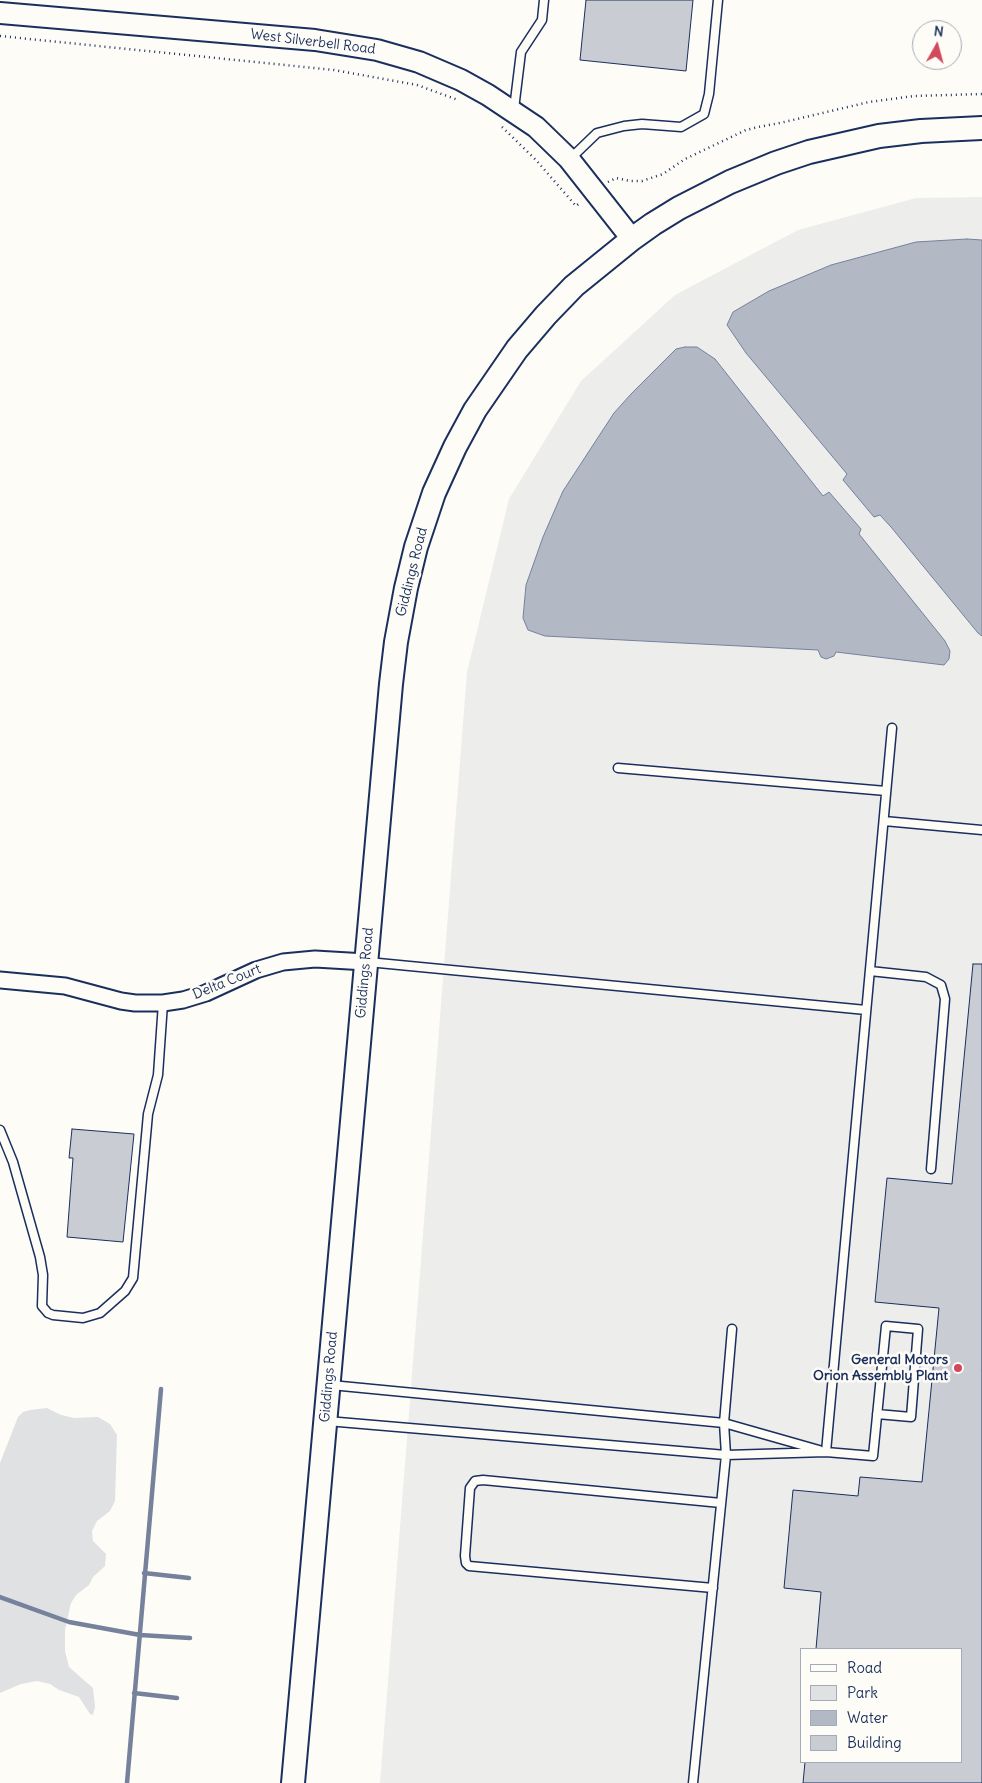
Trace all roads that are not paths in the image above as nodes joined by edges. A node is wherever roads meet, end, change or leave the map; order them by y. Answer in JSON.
{"nodes":[{"id":1,"x":544,"y":0,"type":"edge"},
{"id":2,"x":718,"y":0,"type":"edge"},
{"id":3,"x":0,"y":13,"type":"edge"},
{"id":4,"x":513,"y":111,"type":"junction"},
{"id":5,"x":982,"y":128,"type":"edge"},
{"id":6,"x":569,"y":159,"type":"junction"},
{"id":7,"x":632,"y":239,"type":"junction"},
{"id":8,"x":892,"y":728,"type":"dead end"},
{"id":9,"x":618,"y":768,"type":"dead end"},
{"id":10,"x":886,"y":791,"type":"junction"},
{"id":11,"x":884,"y":821,"type":"junction"},
{"id":12,"x":982,"y":830,"type":"edge"},
{"id":13,"x":366,"y":962,"type":"junction"},
{"id":14,"x":870,"y":970,"type":"junction"},
{"id":15,"x":0,"y":980,"type":"edge"},
{"id":16,"x":163,"y":1003,"type":"junction"},
{"id":17,"x":866,"y":1010,"type":"junction"},
{"id":18,"x":0,"y":1130,"type":"edge"},
{"id":19,"x":931,"y":1170,"type":"dead end"},
{"id":20,"x":732,"y":1329,"type":"dead end"},
{"id":21,"x":328,"y":1385,"type":"junction"},
{"id":22,"x":877,"y":1414,"type":"junction"},
{"id":23,"x":325,"y":1420,"type":"junction"},
{"id":24,"x":724,"y":1423,"type":"junction"},
{"id":25,"x":826,"y":1452,"type":"junction"},
{"id":26,"x":726,"y":1455,"type":"junction"},
{"id":27,"x":721,"y":1503,"type":"junction"},
{"id":28,"x":712,"y":1588,"type":"junction"},
{"id":29,"x":293,"y":1783,"type":"edge"},
{"id":30,"x":693,"y":1783,"type":"edge"}],
"edges":[{"from":1,"to":4,"type":"lane"},
{"from":2,"to":6,"type":"lane"},
{"from":3,"to":4,"type":"street","name":"West Silverbell Road"},
{"from":4,"to":6,"type":"street","name":"West Silverbell Road"},
{"from":5,"to":7,"type":"main road"},
{"from":6,"to":7,"type":"street","name":"West Silverbell Road"},
{"from":7,"to":13,"type":"main road","name":"Giddings Road"},
{"from":8,"to":10,"type":"lane"},
{"from":9,"to":10,"type":"lane"},
{"from":10,"to":11,"type":"lane"},
{"from":11,"to":12,"type":"lane"},
{"from":11,"to":14,"type":"lane"},
{"from":13,"to":16,"type":"street","name":"Delta Court"},
{"from":13,"to":17,"type":"lane"},
{"from":13,"to":21,"type":"main road","name":"Giddings Road"},
{"from":14,"to":17,"type":"lane"},
{"from":14,"to":19,"type":"lane"},
{"from":15,"to":16,"type":"street","name":"Delta Court"},
{"from":16,"to":18,"type":"lane"},
{"from":17,"to":25,"type":"lane"},
{"from":20,"to":24,"type":"lane"},
{"from":21,"to":23,"type":"main road","name":"Giddings Road"},
{"from":21,"to":24,"type":"lane"},
{"from":22,"to":22,"type":"lane"},
{"from":22,"to":25,"type":"lane"},
{"from":23,"to":26,"type":"lane"},
{"from":23,"to":29,"type":"main road","name":"Giddings Road"},
{"from":24,"to":25,"type":"lane"},
{"from":24,"to":26,"type":"lane"},
{"from":25,"to":26,"type":"lane"},
{"from":26,"to":27,"type":"lane"},
{"from":27,"to":28,"type":"lane"},
{"from":27,"to":28,"type":"lane"},
{"from":28,"to":30,"type":"lane"}]}
